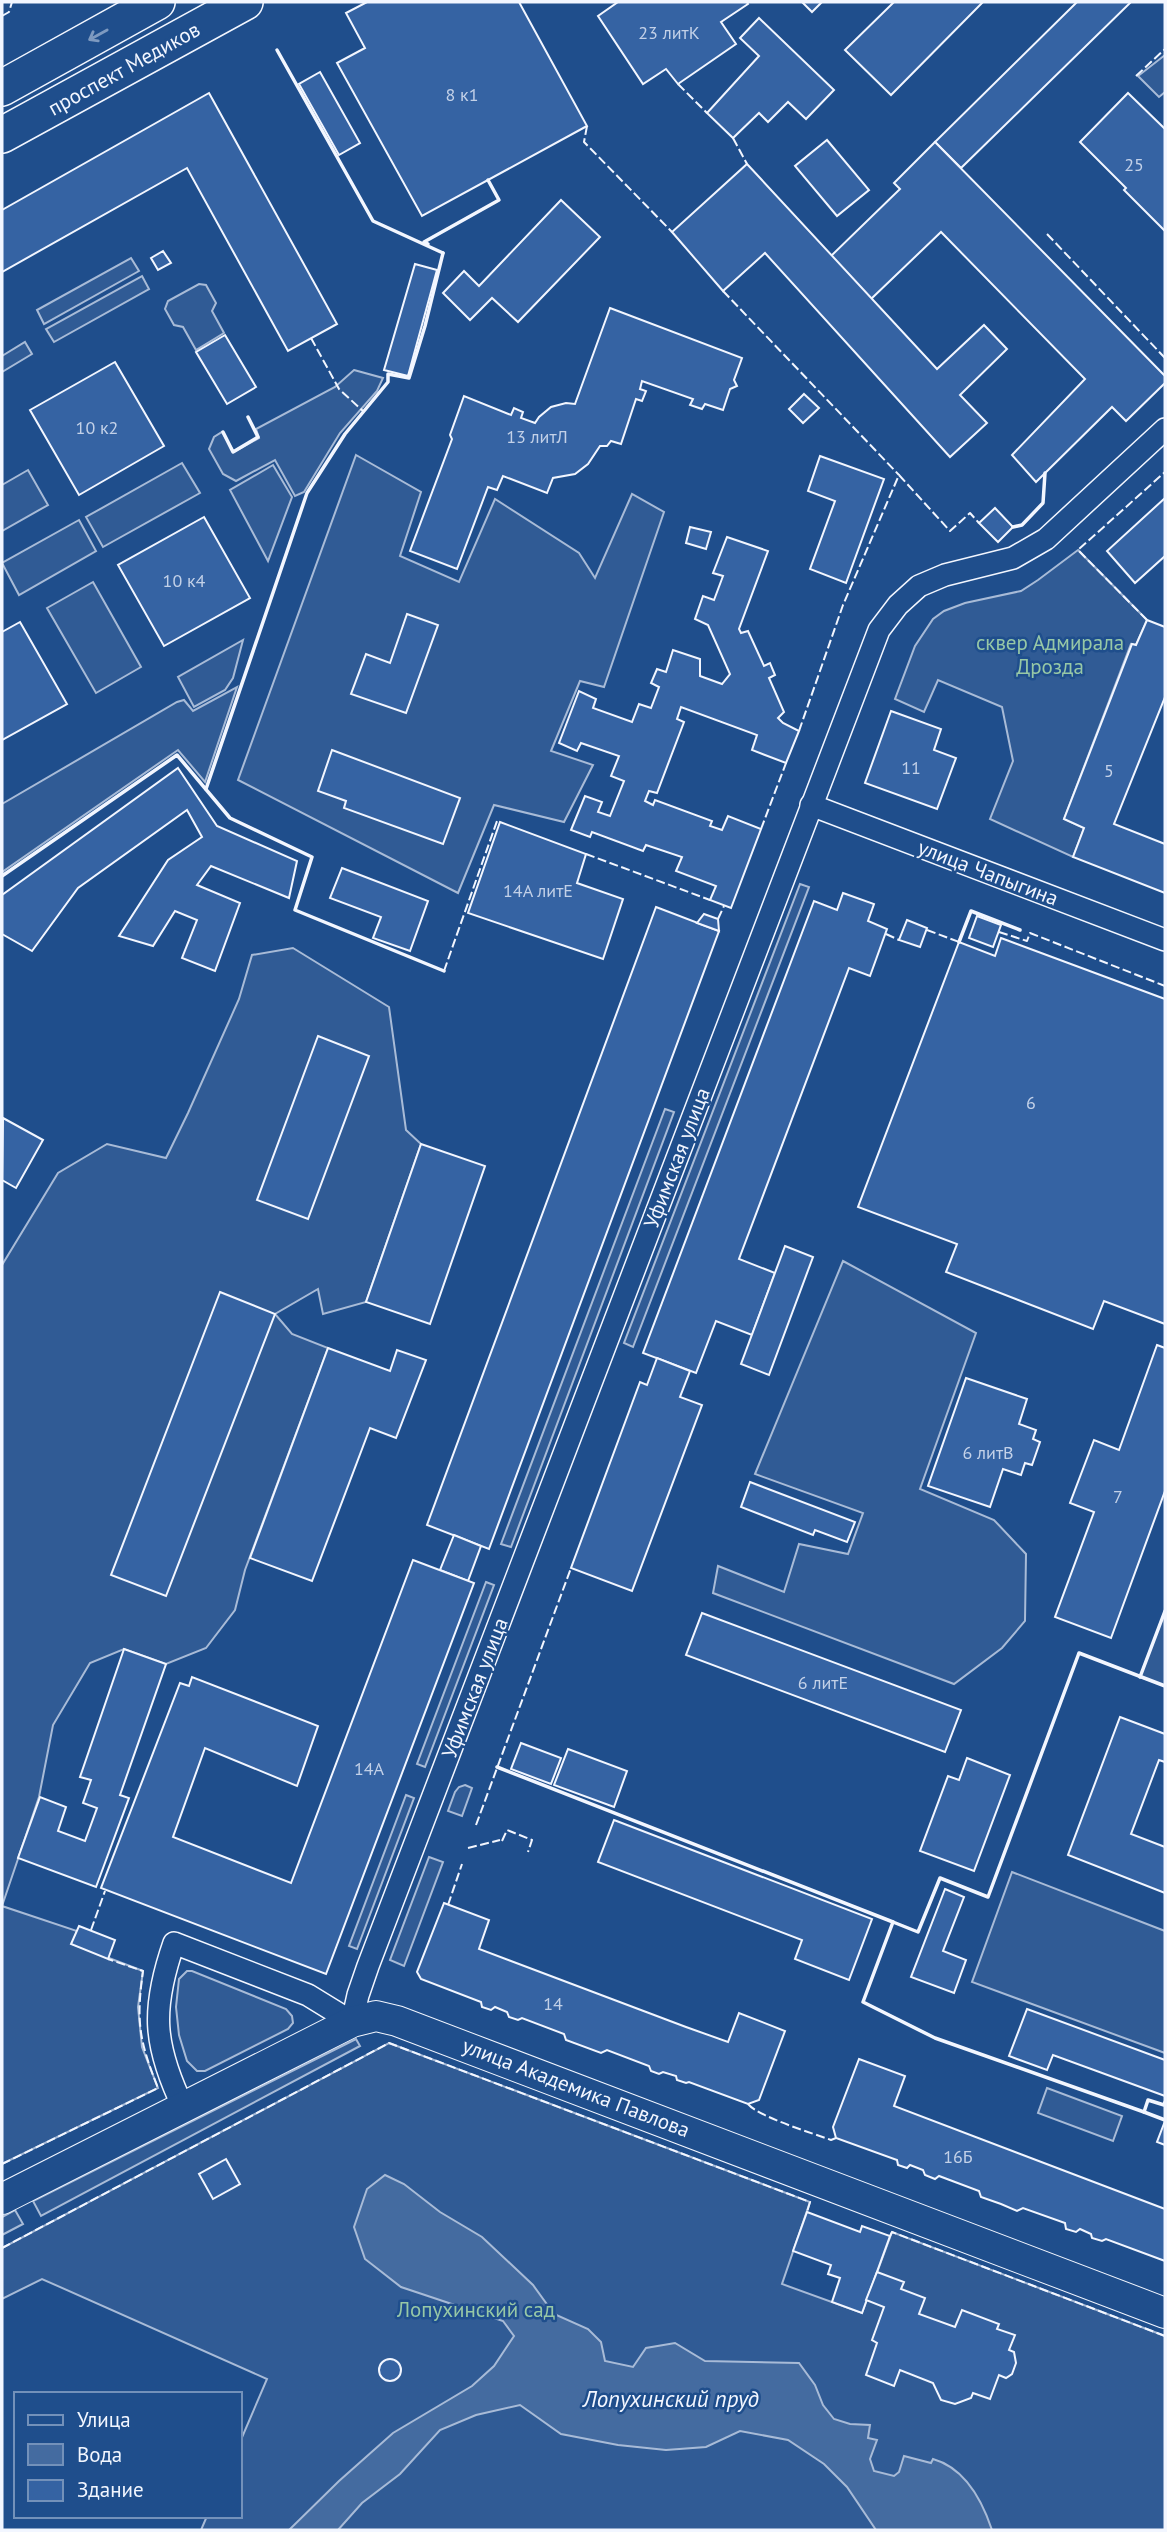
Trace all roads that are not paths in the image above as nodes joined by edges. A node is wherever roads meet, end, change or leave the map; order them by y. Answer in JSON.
{"nodes":[{"id":1,"x":158,"y":2,"type":"edge"},
{"id":2,"x":246,"y":2,"type":"edge"},
{"id":3,"x":2,"y":88,"type":"edge"},
{"id":4,"x":2,"y":135,"type":"edge"},
{"id":5,"x":1165,"y":429,"type":"edge"},
{"id":6,"x":811,"y":805,"type":"junction"},
{"id":7,"x":1165,"y":940,"type":"edge"},
{"id":8,"x":352,"y":2022,"type":"junction"},
{"id":9,"x":184,"y":2109,"type":"junction"},
{"id":10,"x":2,"y":2199,"type":"edge"},
{"id":11,"x":1165,"y":2314,"type":"edge"}],
"edges":[{"from":1,"to":3,"type":"main road","name":"проспект Медиков","one_way":true},
{"from":2,"to":4,"type":"main road","name":"проспект Медиков"},
{"from":5,"to":6,"type":"street","name":"Уфимская улица"},
{"from":6,"to":7,"type":"street","name":"улица Чапыгина"},
{"from":6,"to":8,"type":"street","name":"Уфимская улица"},
{"from":8,"to":9,"type":"street","name":"улица Академика Павлова"},
{"from":8,"to":9,"type":"street"},
{"from":8,"to":11,"type":"street","name":"улица Академика Павлова"},
{"from":9,"to":10,"type":"street","name":"улица Академика Павлова"}]}
